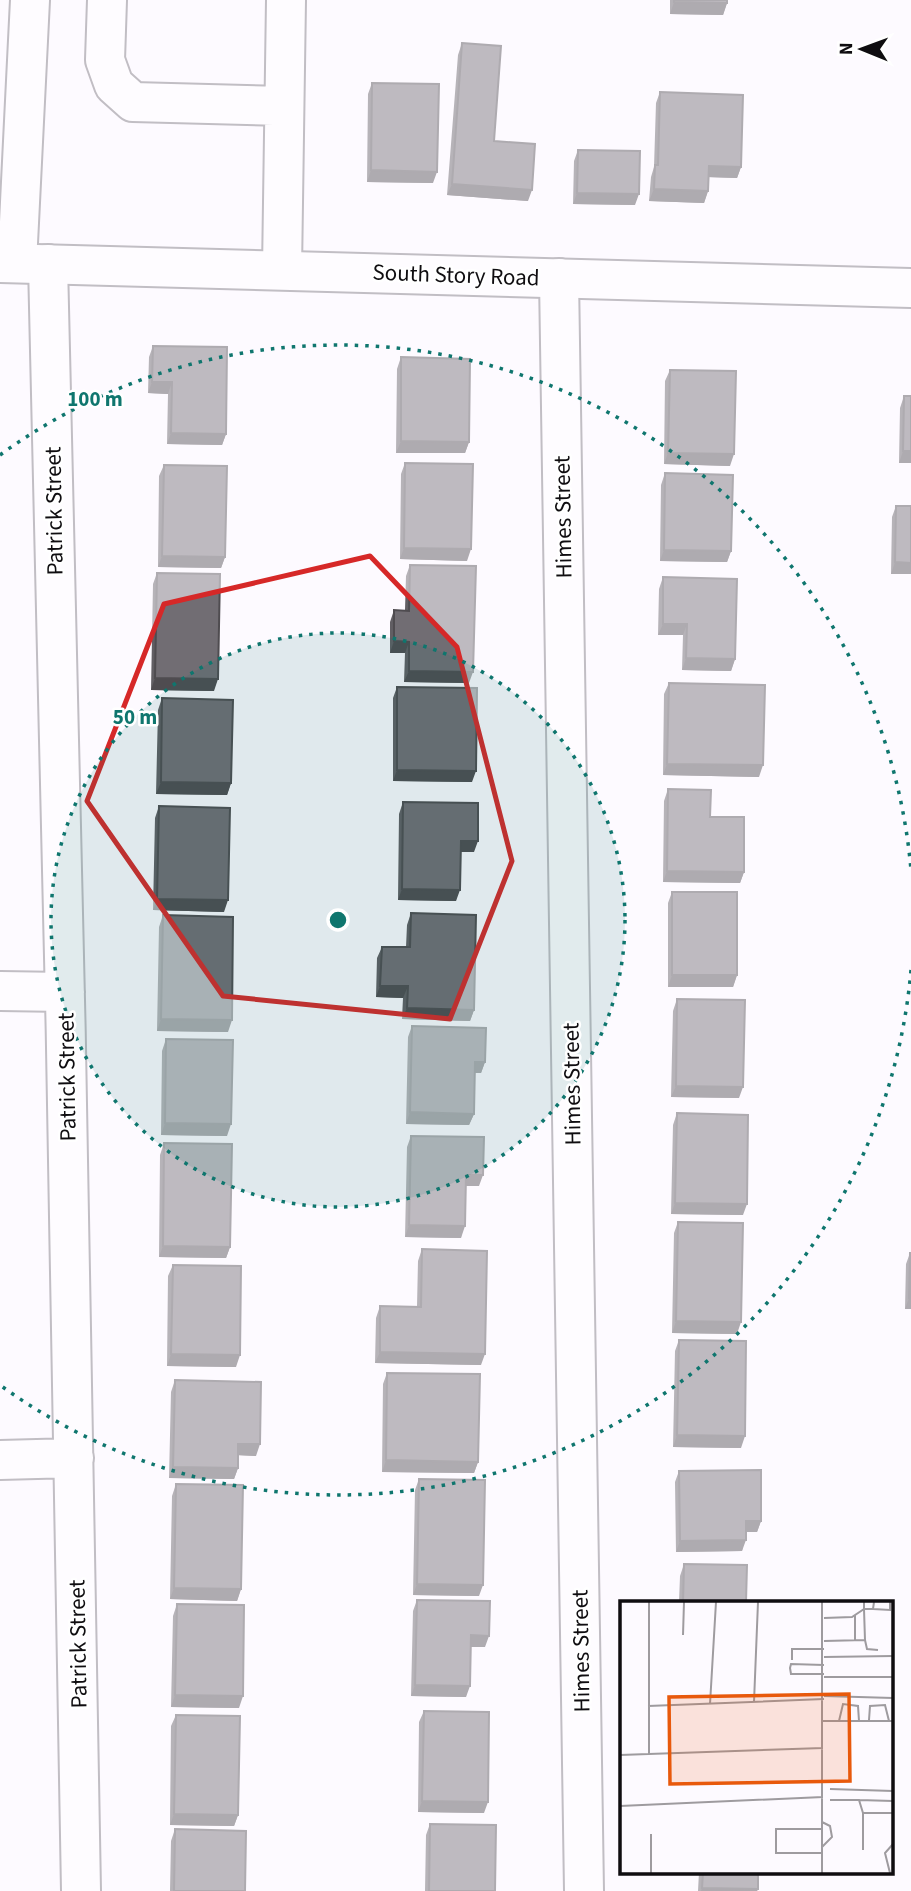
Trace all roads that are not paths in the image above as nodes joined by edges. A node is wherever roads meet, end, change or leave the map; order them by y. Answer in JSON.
{"nodes":[{"id":1,"x":30,"y":0,"type":"edge"},
{"id":2,"x":107,"y":0,"type":"edge"},
{"id":3,"x":286,"y":0,"type":"edge"},
{"id":4,"x":285,"y":106,"type":"junction"},
{"id":5,"x":22,"y":263,"type":"edge"},
{"id":6,"x":282,"y":270,"type":"junction"},
{"id":7,"x":559,"y":278,"type":"junction"},
{"id":8,"x":911,"y":288,"type":"edge"},
{"id":9,"x":0,"y":991,"type":"edge"},
{"id":10,"x":65,"y":992,"type":"junction"},
{"id":11,"x":74,"y":1458,"type":"junction"},
{"id":12,"x":0,"y":1460,"type":"edge"},
{"id":13,"x":81,"y":1891,"type":"edge"},
{"id":14,"x":584,"y":1891,"type":"edge"}],
"edges":[{"from":1,"to":5,"type":"street","name":"Patrick Street"},
{"from":2,"to":4,"type":"street"},
{"from":3,"to":4,"type":"street"},
{"from":4,"to":6,"type":"street"},
{"from":5,"to":6,"type":"street","name":"South Story Road"},
{"from":5,"to":10,"type":"street","name":"Patrick Street"},
{"from":6,"to":7,"type":"street","name":"South Story Road"},
{"from":7,"to":8,"type":"street","name":"South Story Road"},
{"from":7,"to":14,"type":"street","name":"Himes Street"},
{"from":9,"to":10,"type":"street"},
{"from":10,"to":11,"type":"street","name":"Patrick Street"},
{"from":11,"to":12,"type":"street"},
{"from":11,"to":13,"type":"street","name":"Patrick Street"}]}
